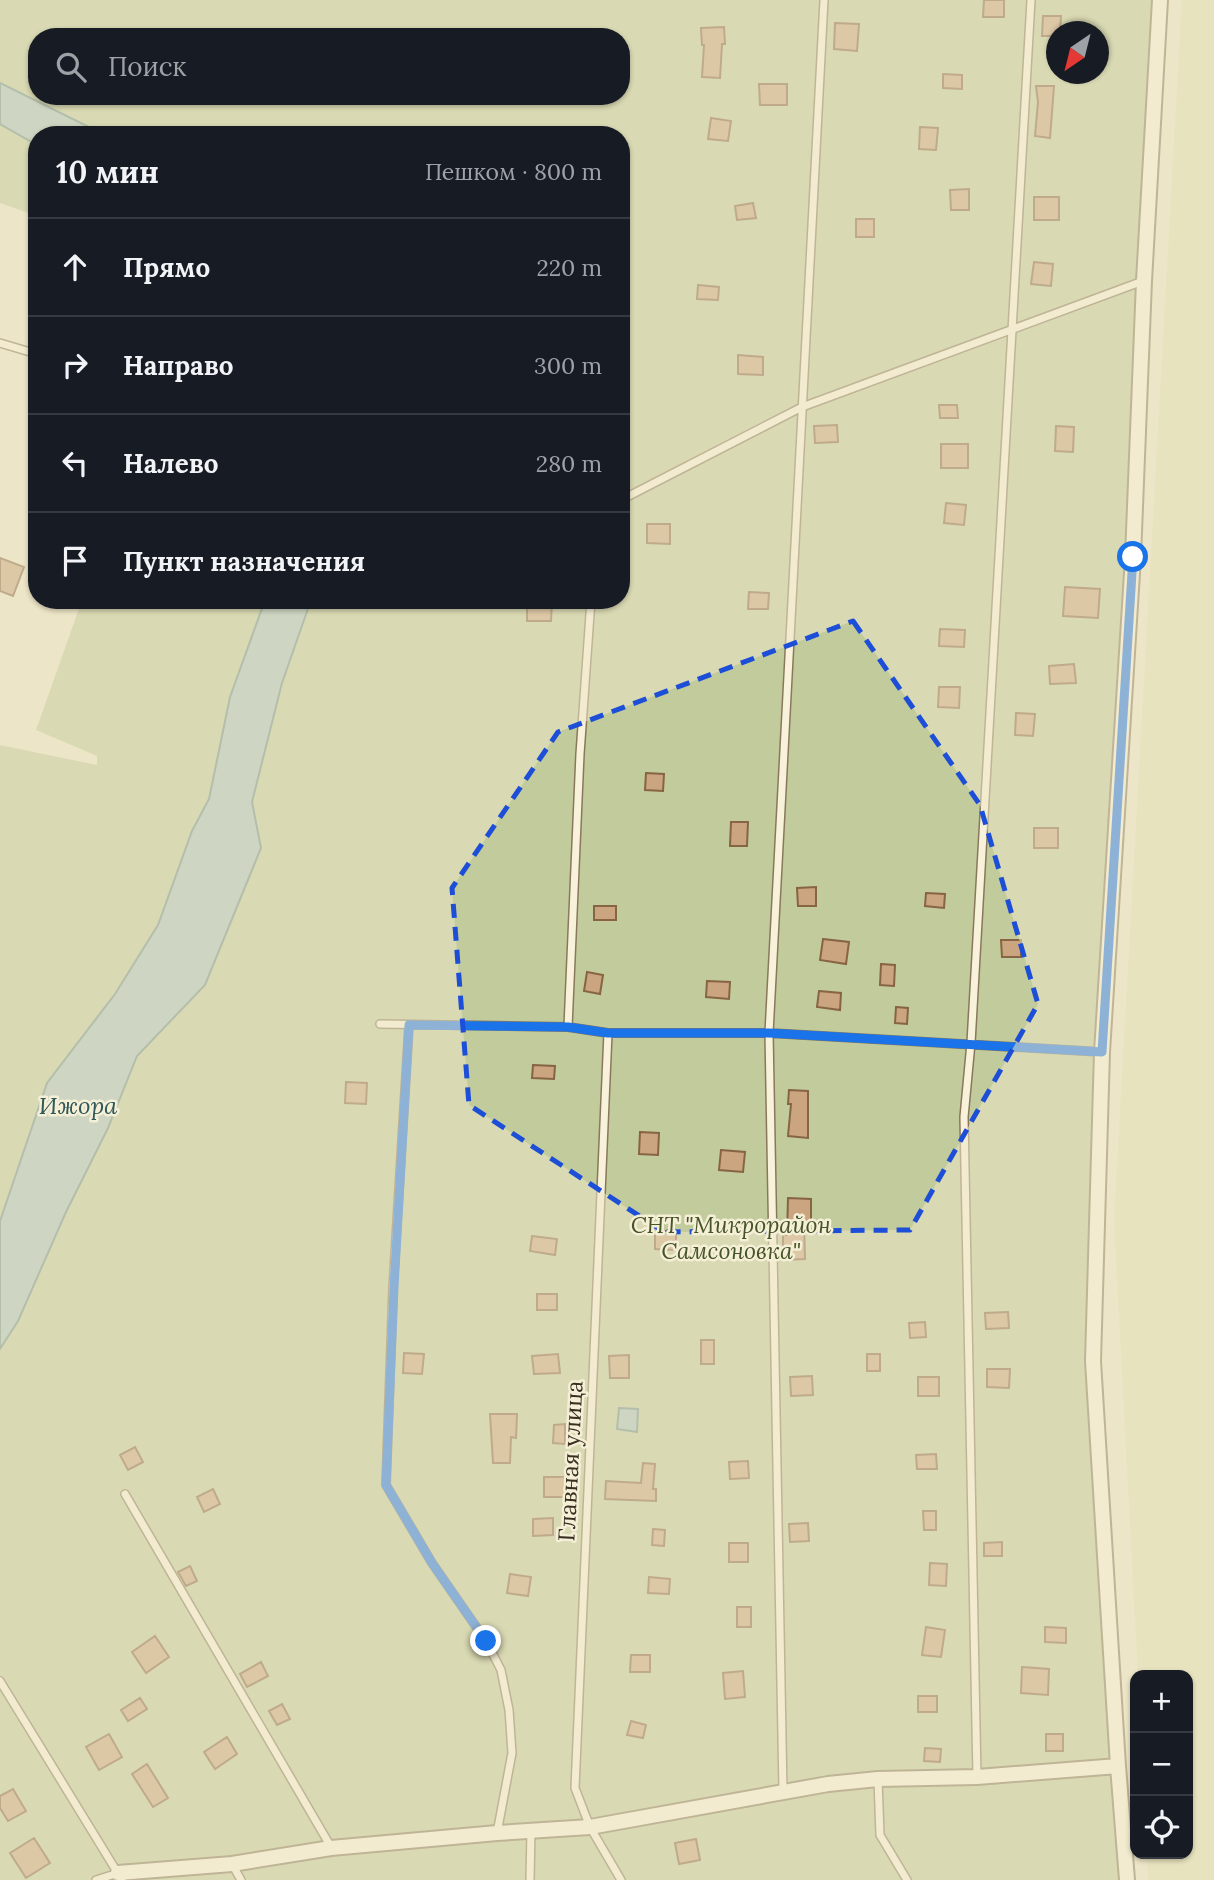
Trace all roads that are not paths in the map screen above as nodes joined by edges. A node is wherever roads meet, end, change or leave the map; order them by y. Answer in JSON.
{"nodes":[{"id":1,"x":824,"y":0,"type":"edge"},
{"id":2,"x":1031,"y":0,"type":"edge"},
{"id":3,"x":1160,"y":0,"type":"edge"},
{"id":4,"x":1144,"y":281,"type":"junction"},
{"id":5,"x":1010,"y":330,"type":"junction"},
{"id":6,"x":0,"y":343,"type":"edge"},
{"id":7,"x":28,"y":351,"type":"edge"},
{"id":8,"x":802,"y":407,"type":"junction"},
{"id":9,"x":630,"y":495,"type":"edge"},
{"id":10,"x":590,"y":609,"type":"edge"},
{"id":11,"x":380,"y":1024,"type":"dead end"},
{"id":12,"x":409,"y":1025,"type":"junction"},
{"id":13,"x":568,"y":1027,"type":"junction"},
{"id":14,"x":608,"y":1033,"type":"junction"},
{"id":15,"x":769,"y":1033,"type":"junction"},
{"id":16,"x":971,"y":1043,"type":"junction"},
{"id":17,"x":1102,"y":1052,"type":"junction"},
{"id":18,"x":125,"y":1494,"type":"dead end"},
{"id":19,"x":0,"y":1681,"type":"edge"},
{"id":20,"x":1118,"y":1766,"type":"junction"},
{"id":21,"x":977,"y":1777,"type":"junction"},
{"id":22,"x":878,"y":1779,"type":"junction"},
{"id":23,"x":783,"y":1792,"type":"junction"},
{"id":24,"x":590,"y":1827,"type":"junction"},
{"id":25,"x":531,"y":1830,"type":"junction"},
{"id":26,"x":497,"y":1832,"type":"junction"},
{"id":27,"x":331,"y":1848,"type":"junction"},
{"id":28,"x":232,"y":1864,"type":"junction"},
{"id":29,"x":120,"y":1877,"type":"edge"},
{"id":30,"x":96,"y":1880,"type":"edge"},
{"id":31,"x":241,"y":1880,"type":"edge"},
{"id":32,"x":530,"y":1880,"type":"edge"},
{"id":33,"x":621,"y":1880,"type":"edge"},
{"id":34,"x":907,"y":1880,"type":"edge"},
{"id":35,"x":1127,"y":1880,"type":"edge"}],
"edges":[{"from":1,"to":8,"type":"lane"},
{"from":2,"to":5,"type":"lane"},
{"from":3,"to":4,"type":"street"},
{"from":4,"to":5,"type":"lane"},
{"from":4,"to":17,"type":"street"},
{"from":5,"to":8,"type":"lane"},
{"from":5,"to":16,"type":"lane"},
{"from":6,"to":7,"type":"lane"},
{"from":8,"to":9,"type":"lane"},
{"from":8,"to":15,"type":"lane"},
{"from":10,"to":13,"type":"lane"},
{"from":11,"to":12,"type":"lane"},
{"from":12,"to":13,"type":"lane"},
{"from":12,"to":26,"type":"lane"},
{"from":13,"to":14,"type":"lane"},
{"from":14,"to":15,"type":"lane"},
{"from":14,"to":24,"type":"lane","name":"Главная улица"},
{"from":15,"to":16,"type":"lane"},
{"from":15,"to":23,"type":"lane"},
{"from":16,"to":17,"type":"lane"},
{"from":16,"to":21,"type":"lane"},
{"from":17,"to":20,"type":"street"},
{"from":18,"to":27,"type":"lane"},
{"from":19,"to":29,"type":"lane"},
{"from":20,"to":21,"type":"street"},
{"from":20,"to":35,"type":"street"},
{"from":21,"to":22,"type":"street"},
{"from":22,"to":23,"type":"street"},
{"from":22,"to":34,"type":"lane"},
{"from":23,"to":24,"type":"street"},
{"from":24,"to":25,"type":"street"},
{"from":24,"to":33,"type":"lane","name":"Главная улица"},
{"from":25,"to":26,"type":"street"},
{"from":25,"to":32,"type":"lane"},
{"from":26,"to":27,"type":"street"},
{"from":27,"to":28,"type":"street"},
{"from":28,"to":29,"type":"street"},
{"from":28,"to":31,"type":"lane"},
{"from":29,"to":30,"type":"lane"}]}
